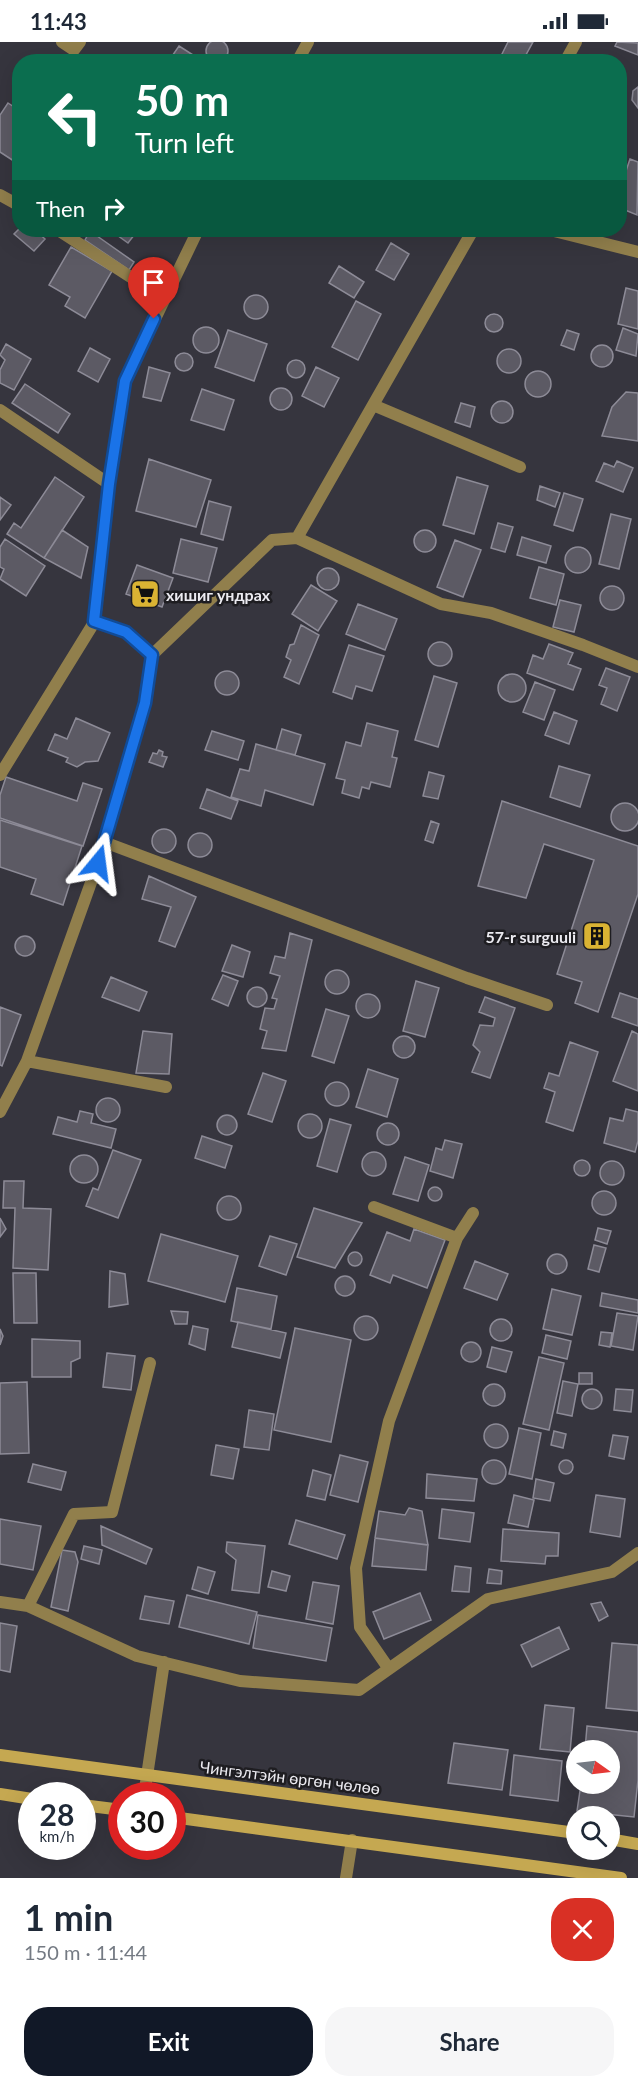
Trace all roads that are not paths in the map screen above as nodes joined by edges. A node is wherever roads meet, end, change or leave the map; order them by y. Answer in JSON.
{"nodes":[{"id":1,"x":62,"y":42,"type":"edge"},
{"id":2,"x":80,"y":42,"type":"edge"},
{"id":3,"x":69,"y":237,"type":"edge"},
{"id":4,"x":194,"y":237,"type":"edge"},
{"id":5,"x":469,"y":237,"type":"edge"},
{"id":6,"x":578,"y":237,"type":"edge"},
{"id":7,"x":638,"y":252,"type":"edge"},
{"id":8,"x":163,"y":298,"type":"junction"},
{"id":9,"x":373,"y":405,"type":"junction"},
{"id":10,"x":0,"y":410,"type":"edge"},
{"id":11,"x":520,"y":467,"type":"dead end"},
{"id":12,"x":109,"y":484,"type":"junction"},
{"id":13,"x":297,"y":538,"type":"junction"},
{"id":14,"x":94,"y":621,"type":"junction"},
{"id":15,"x":152,"y":655,"type":"junction"},
{"id":16,"x":638,"y":667,"type":"edge"},
{"id":17,"x":0,"y":775,"type":"edge"},
{"id":18,"x":104,"y":842,"type":"junction"},
{"id":19,"x":547,"y":1005,"type":"dead end"},
{"id":20,"x":27,"y":1061,"type":"junction"},
{"id":21,"x":166,"y":1087,"type":"dead end"},
{"id":22,"x":0,"y":1112,"type":"edge"},
{"id":23,"x":374,"y":1207,"type":"dead end"},
{"id":24,"x":473,"y":1213,"type":"dead end"},
{"id":25,"x":457,"y":1238,"type":"junction"},
{"id":26,"x":150,"y":1363,"type":"dead end"},
{"id":27,"x":638,"y":1553,"type":"edge"},
{"id":28,"x":0,"y":1602,"type":"edge"},
{"id":29,"x":28,"y":1606,"type":"junction"},
{"id":30,"x":164,"y":1662,"type":"junction"},
{"id":31,"x":389,"y":1669,"type":"junction"},
{"id":32,"x":0,"y":1755,"type":"edge"},
{"id":33,"x":146,"y":1775,"type":"junction"},
{"id":34,"x":145,"y":1782,"type":"edge"},
{"id":35,"x":0,"y":1794,"type":"edge"},
{"id":36,"x":18,"y":1796,"type":"edge"},
{"id":37,"x":186,"y":1819,"type":"edge"},
{"id":38,"x":566,"y":1832,"type":"edge"},
{"id":39,"x":352,"y":1840,"type":"junction"},
{"id":40,"x":620,"y":1841,"type":"edge"},
{"id":41,"x":638,"y":1844,"type":"edge"},
{"id":42,"x":346,"y":1878,"type":"edge"},
{"id":43,"x":621,"y":1878,"type":"edge"}],
"edges":[{"from":1,"to":2,"type":"street"},
{"from":3,"to":8,"type":"street"},
{"from":4,"to":8,"type":"street"},
{"from":5,"to":9,"type":"street"},
{"from":6,"to":7,"type":"street"},
{"from":8,"to":12,"type":"street"},
{"from":9,"to":11,"type":"street"},
{"from":9,"to":13,"type":"street"},
{"from":10,"to":12,"type":"street"},
{"from":12,"to":14,"type":"street"},
{"from":13,"to":15,"type":"street"},
{"from":13,"to":16,"type":"street"},
{"from":14,"to":15,"type":"street"},
{"from":14,"to":17,"type":"street"},
{"from":15,"to":18,"type":"street"},
{"from":18,"to":19,"type":"street"},
{"from":18,"to":20,"type":"street"},
{"from":20,"to":21,"type":"street"},
{"from":20,"to":22,"type":"street"},
{"from":23,"to":25,"type":"street"},
{"from":24,"to":25,"type":"street"},
{"from":25,"to":31,"type":"street"},
{"from":26,"to":29,"type":"street"},
{"from":27,"to":31,"type":"street"},
{"from":28,"to":29,"type":"street"},
{"from":29,"to":30,"type":"street"},
{"from":30,"to":31,"type":"street"},
{"from":30,"to":33,"type":"street"},
{"from":32,"to":33,"type":"main road","name":"Чингэлтэйн өргөн чөлөө"},
{"from":33,"to":34,"type":"street"},
{"from":33,"to":38,"type":"main road","name":"Чингэлтэйн өргөн чөлөө"},
{"from":35,"to":36,"type":"main road"},
{"from":37,"to":39,"type":"main road"},
{"from":39,"to":42,"type":"street"},
{"from":39,"to":43,"type":"main road"},
{"from":40,"to":41,"type":"main road"}]}
